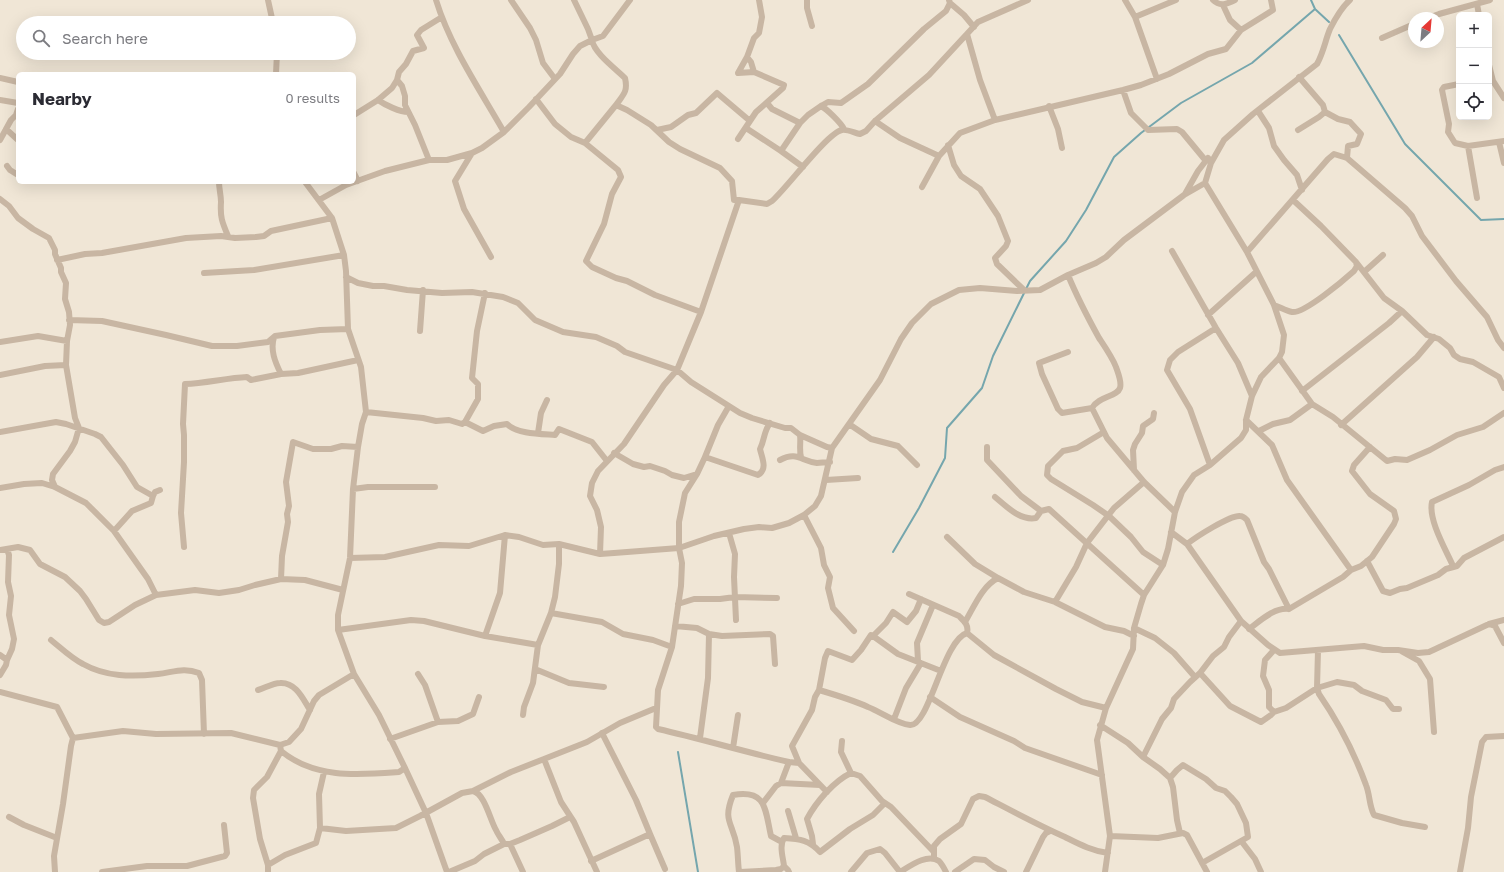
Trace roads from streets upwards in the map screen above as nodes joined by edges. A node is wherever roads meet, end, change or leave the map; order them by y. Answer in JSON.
{"nodes":[{"id":1,"x":268,"y":0,"type":"edge"},
{"id":2,"x":436,"y":0,"type":"edge"},
{"id":3,"x":511,"y":0,"type":"edge"},
{"id":4,"x":574,"y":0,"type":"edge"},
{"id":5,"x":628,"y":0,"type":"edge"},
{"id":6,"x":759,"y":0,"type":"edge"},
{"id":7,"x":807,"y":0,"type":"edge"},
{"id":8,"x":1008,"y":0,"type":"edge"},
{"id":9,"x":1028,"y":0,"type":"edge"},
{"id":10,"x":1125,"y":0,"type":"edge"},
{"id":11,"x":1176,"y":0,"type":"edge"},
{"id":12,"x":1213,"y":0,"type":"edge"},
{"id":13,"x":1235,"y":0,"type":"edge"},
{"id":14,"x":1271,"y":0,"type":"edge"},
{"id":15,"x":1350,"y":0,"type":"edge"},
{"id":16,"x":1490,"y":0,"type":"edge"},
{"id":17,"x":950,"y":1,"type":"edge"},
{"id":18,"x":1477,"y":4,"type":"junction"},
{"id":19,"x":1223,"y":5,"type":"junction"},
{"id":20,"x":1010,"y":7,"type":"junction"},
{"id":21,"x":1478,"y":12,"type":"edge"},
{"id":22,"x":1444,"y":13,"type":"edge"},
{"id":23,"x":272,"y":16,"type":"edge"},
{"id":24,"x":442,"y":17,"type":"junction"},
{"id":25,"x":1135,"y":17,"type":"junction"},
{"id":26,"x":812,"y":26,"type":"dead end"},
{"id":27,"x":974,"y":27,"type":"junction"},
{"id":28,"x":1408,"y":27,"type":"edge"},
{"id":29,"x":1241,"y":30,"type":"junction"},
{"id":30,"x":967,"y":34,"type":"junction"},
{"id":31,"x":1382,"y":38,"type":"dead end"},
{"id":32,"x":592,"y":40,"type":"junction"},
{"id":33,"x":747,"y":57,"type":"junction"},
{"id":34,"x":276,"y":60,"type":"edge"},
{"id":35,"x":276,"y":72,"type":"edge"},
{"id":36,"x":754,"y":72,"type":"junction"},
{"id":37,"x":1299,"y":77,"type":"junction"},
{"id":38,"x":0,"y":78,"type":"edge"},
{"id":39,"x":554,"y":79,"type":"junction"},
{"id":40,"x":1157,"y":79,"type":"junction"},
{"id":41,"x":397,"y":80,"type":"junction"},
{"id":42,"x":16,"y":82,"type":"edge"},
{"id":43,"x":1492,"y":82,"type":"edge"},
{"id":44,"x":1456,"y":84,"type":"edge"},
{"id":45,"x":1123,"y":90,"type":"junction"},
{"id":46,"x":1504,"y":98,"type":"edge"},
{"id":47,"x":536,"y":99,"type":"junction"},
{"id":48,"x":0,"y":100,"type":"edge"},
{"id":49,"x":378,"y":100,"type":"junction"},
{"id":50,"x":16,"y":103,"type":"edge"},
{"id":51,"x":767,"y":103,"type":"junction"},
{"id":52,"x":616,"y":105,"type":"junction"},
{"id":53,"x":821,"y":106,"type":"junction"},
{"id":54,"x":1049,"y":106,"type":"junction"},
{"id":55,"x":1258,"y":111,"type":"junction"},
{"id":56,"x":408,"y":112,"type":"junction"},
{"id":57,"x":1325,"y":112,"type":"junction"},
{"id":58,"x":16,"y":114,"type":"edge"},
{"id":59,"x":356,"y":115,"type":"edge"},
{"id":60,"x":996,"y":120,"type":"junction"},
{"id":61,"x":750,"y":121,"type":"junction"},
{"id":62,"x":875,"y":121,"type":"junction"},
{"id":63,"x":800,"y":123,"type":"junction"},
{"id":64,"x":746,"y":128,"type":"junction"},
{"id":65,"x":6,"y":129,"type":"junction"},
{"id":66,"x":844,"y":129,"type":"junction"},
{"id":67,"x":656,"y":130,"type":"junction"},
{"id":68,"x":1298,"y":130,"type":"dead end"},
{"id":69,"x":504,"y":132,"type":"junction"},
{"id":70,"x":16,"y":138,"type":"edge"},
{"id":71,"x":738,"y":139,"type":"dead end"},
{"id":72,"x":0,"y":140,"type":"edge"},
{"id":73,"x":1501,"y":141,"type":"edge"},
{"id":74,"x":585,"y":143,"type":"junction"},
{"id":75,"x":948,"y":145,"type":"junction"},
{"id":76,"x":1468,"y":146,"type":"junction"},
{"id":77,"x":1062,"y":148,"type":"dead end"},
{"id":78,"x":781,"y":151,"type":"junction"},
{"id":79,"x":1217,"y":151,"type":"junction"},
{"id":80,"x":472,"y":153,"type":"junction"},
{"id":81,"x":939,"y":156,"type":"junction"},
{"id":82,"x":1347,"y":158,"type":"junction"},
{"id":83,"x":429,"y":160,"type":"junction"},
{"id":84,"x":1206,"y":161,"type":"junction"},
{"id":85,"x":1504,"y":163,"type":"edge"},
{"id":86,"x":7,"y":166,"type":"dead end"},
{"id":87,"x":803,"y":167,"type":"junction"},
{"id":88,"x":16,"y":174,"type":"edge"},
{"id":89,"x":356,"y":177,"type":"edge"},
{"id":90,"x":358,"y":181,"type":"joint"},
{"id":91,"x":1205,"y":183,"type":"junction"},
{"id":92,"x":219,"y":184,"type":"edge"},
{"id":93,"x":307,"y":184,"type":"edge"},
{"id":94,"x":352,"y":184,"type":"edge"},
{"id":95,"x":922,"y":187,"type":"dead end"},
{"id":96,"x":1302,"y":190,"type":"junction"},
{"id":97,"x":1184,"y":195,"type":"junction"},
{"id":98,"x":1478,"y":198,"type":"dead end"},
{"id":99,"x":0,"y":199,"type":"edge"},
{"id":100,"x":319,"y":200,"type":"junction"},
{"id":101,"x":739,"y":200,"type":"junction"},
{"id":102,"x":1293,"y":200,"type":"junction"},
{"id":103,"x":332,"y":218,"type":"junction"},
{"id":104,"x":228,"y":236,"type":"junction"},
{"id":105,"x":1172,"y":251,"type":"dead end"},
{"id":106,"x":1247,"y":252,"type":"junction"},
{"id":107,"x":344,"y":255,"type":"junction"},
{"id":108,"x":1383,"y":255,"type":"dead end"},
{"id":109,"x":491,"y":257,"type":"dead end"},
{"id":110,"x":57,"y":260,"type":"junction"},
{"id":111,"x":1356,"y":262,"type":"junction"},
{"id":112,"x":1256,"y":272,"type":"junction"},
{"id":113,"x":1364,"y":272,"type":"junction"},
{"id":114,"x":204,"y":273,"type":"dead end"},
{"id":115,"x":1068,"y":275,"type":"junction"},
{"id":116,"x":346,"y":278,"type":"junction"},
{"id":117,"x":422,"y":290,"type":"junction"},
{"id":118,"x":1024,"y":290,"type":"junction"},
{"id":119,"x":485,"y":293,"type":"junction"},
{"id":120,"x":1274,"y":305,"type":"junction"},
{"id":121,"x":1402,"y":311,"type":"junction"},
{"id":122,"x":701,"y":312,"type":"junction"},
{"id":123,"x":1208,"y":315,"type":"junction"},
{"id":124,"x":69,"y":320,"type":"junction"},
{"id":125,"x":1216,"y":328,"type":"junction"},
{"id":126,"x":348,"y":329,"type":"junction"},
{"id":127,"x":420,"y":331,"type":"dead end"},
{"id":128,"x":275,"y":336,"type":"junction"},
{"id":129,"x":1434,"y":337,"type":"junction"},
{"id":130,"x":0,"y":342,"type":"edge"},
{"id":131,"x":67,"y":342,"type":"junction"},
{"id":132,"x":1504,"y":348,"type":"edge"},
{"id":133,"x":1068,"y":352,"type":"dead end"},
{"id":134,"x":1279,"y":358,"type":"junction"},
{"id":135,"x":358,"y":360,"type":"junction"},
{"id":136,"x":66,"y":365,"type":"junction"},
{"id":137,"x":677,"y":370,"type":"junction"},
{"id":138,"x":281,"y":374,"type":"junction"},
{"id":139,"x":0,"y":375,"type":"edge"},
{"id":140,"x":1504,"y":388,"type":"edge"},
{"id":141,"x":1302,"y":391,"type":"junction"},
{"id":142,"x":1252,"y":396,"type":"junction"},
{"id":143,"x":547,"y":400,"type":"dead end"},
{"id":144,"x":1312,"y":404,"type":"junction"},
{"id":145,"x":729,"y":406,"type":"junction"},
{"id":146,"x":1092,"y":408,"type":"junction"},
{"id":147,"x":366,"y":412,"type":"junction"},
{"id":148,"x":1154,"y":413,"type":"dead end"},
{"id":149,"x":1504,"y":413,"type":"edge"},
{"id":150,"x":1246,"y":420,"type":"junction"},
{"id":151,"x":465,"y":422,"type":"junction"},
{"id":152,"x":770,"y":423,"type":"junction"},
{"id":153,"x":849,"y":424,"type":"junction"},
{"id":154,"x":1341,"y":425,"type":"junction"},
{"id":155,"x":79,"y":428,"type":"junction"},
{"id":156,"x":1259,"y":431,"type":"junction"},
{"id":157,"x":0,"y":432,"type":"edge"},
{"id":158,"x":1104,"y":432,"type":"junction"},
{"id":159,"x":538,"y":433,"type":"junction"},
{"id":160,"x":800,"y":435,"type":"junction"},
{"id":161,"x":358,"y":447,"type":"junction"},
{"id":162,"x":987,"y":447,"type":"dead end"},
{"id":163,"x":1370,"y":447,"type":"junction"},
{"id":164,"x":832,"y":448,"type":"junction"},
{"id":165,"x":614,"y":453,"type":"junction"},
{"id":166,"x":705,"y":457,"type":"junction"},
{"id":167,"x":801,"y":457,"type":"junction"},
{"id":168,"x":780,"y":460,"type":"dead end"},
{"id":169,"x":607,"y":461,"type":"junction"},
{"id":170,"x":830,"y":462,"type":"junction"},
{"id":171,"x":917,"y":465,"type":"dead end"},
{"id":172,"x":1210,"y":465,"type":"junction"},
{"id":173,"x":1504,"y":467,"type":"edge"},
{"id":174,"x":1134,"y":470,"type":"junction"},
{"id":175,"x":697,"y":474,"type":"junction"},
{"id":176,"x":858,"y":478,"type":"dead end"},
{"id":177,"x":826,"y":480,"type":"junction"},
{"id":178,"x":1144,"y":482,"type":"junction"},
{"id":179,"x":55,"y":487,"type":"junction"},
{"id":180,"x":435,"y":487,"type":"dead end"},
{"id":181,"x":0,"y":488,"type":"edge"},
{"id":182,"x":353,"y":489,"type":"junction"},
{"id":183,"x":160,"y":490,"type":"dead end"},
{"id":184,"x":153,"y":496,"type":"junction"},
{"id":185,"x":995,"y":497,"type":"dead end"},
{"id":186,"x":1041,"y":511,"type":"junction"},
{"id":187,"x":1175,"y":512,"type":"junction"},
{"id":188,"x":804,"y":515,"type":"junction"},
{"id":189,"x":1109,"y":516,"type":"junction"},
{"id":190,"x":114,"y":531,"type":"junction"},
{"id":191,"x":1171,"y":532,"type":"junction"},
{"id":192,"x":729,"y":533,"type":"junction"},
{"id":193,"x":505,"y":535,"type":"junction"},
{"id":194,"x":1504,"y":536,"type":"edge"},
{"id":195,"x":947,"y":537,"type":"dead end"},
{"id":196,"x":1087,"y":543,"type":"junction"},
{"id":197,"x":559,"y":544,"type":"junction"},
{"id":198,"x":1187,"y":544,"type":"junction"},
{"id":199,"x":184,"y":547,"type":"dead end"},
{"id":200,"x":679,"y":548,"type":"junction"},
{"id":201,"x":7,"y":549,"type":"junction"},
{"id":202,"x":0,"y":550,"type":"edge"},
{"id":203,"x":600,"y":554,"type":"junction"},
{"id":204,"x":350,"y":558,"type":"junction"},
{"id":205,"x":1367,"y":561,"type":"junction"},
{"id":206,"x":1163,"y":566,"type":"junction"},
{"id":207,"x":1453,"y":566,"type":"junction"},
{"id":208,"x":1351,"y":570,"type":"junction"},
{"id":209,"x":998,"y":578,"type":"junction"},
{"id":210,"x":281,"y":579,"type":"junction"},
{"id":211,"x":343,"y":590,"type":"junction"},
{"id":212,"x":909,"y":594,"type":"dead end"},
{"id":213,"x":156,"y":595,"type":"junction"},
{"id":214,"x":1144,"y":595,"type":"junction"},
{"id":215,"x":735,"y":597,"type":"junction"},
{"id":216,"x":777,"y":598,"type":"dead end"},
{"id":217,"x":921,"y":599,"type":"junction"},
{"id":218,"x":1056,"y":602,"type":"junction"},
{"id":219,"x":678,"y":604,"type":"junction"},
{"id":220,"x":933,"y":605,"type":"junction"},
{"id":221,"x":1290,"y":608,"type":"junction"},
{"id":222,"x":551,"y":613,"type":"junction"},
{"id":223,"x":736,"y":620,"type":"dead end"},
{"id":224,"x":1504,"y":620,"type":"edge"},
{"id":225,"x":1241,"y":621,"type":"junction"},
{"id":226,"x":965,"y":622,"type":"junction"},
{"id":227,"x":1489,"y":624,"type":"junction"},
{"id":228,"x":675,"y":626,"type":"junction"},
{"id":229,"x":1134,"y":628,"type":"junction"},
{"id":230,"x":1249,"y":629,"type":"junction"},
{"id":231,"x":338,"y":630,"type":"junction"},
{"id":232,"x":854,"y":631,"type":"dead end"},
{"id":233,"x":967,"y":633,"type":"junction"},
{"id":234,"x":709,"y":634,"type":"junction"},
{"id":235,"x":485,"y":636,"type":"junction"},
{"id":236,"x":873,"y":636,"type":"junction"},
{"id":237,"x":1134,"y":636,"type":"junction"},
{"id":238,"x":51,"y":640,"type":"dead end"},
{"id":239,"x":1504,"y":643,"type":"edge"},
{"id":240,"x":538,"y":645,"type":"junction"},
{"id":241,"x":672,"y":647,"type":"junction"},
{"id":242,"x":1274,"y":650,"type":"junction"},
{"id":243,"x":1318,"y":650,"type":"junction"},
{"id":244,"x":1398,"y":650,"type":"junction"},
{"id":245,"x":0,"y":655,"type":"edge"},
{"id":246,"x":7,"y":660,"type":"junction"},
{"id":247,"x":919,"y":662,"type":"junction"},
{"id":248,"x":775,"y":664,"type":"dead end"},
{"id":249,"x":536,"y":669,"type":"junction"},
{"id":250,"x":941,"y":671,"type":"junction"},
{"id":251,"x":1200,"y":673,"type":"junction"},
{"id":252,"x":354,"y":674,"type":"junction"},
{"id":253,"x":418,"y":674,"type":"dead end"},
{"id":254,"x":0,"y":675,"type":"edge"},
{"id":255,"x":1195,"y":677,"type":"junction"},
{"id":256,"x":604,"y":687,"type":"dead end"},
{"id":257,"x":1317,"y":688,"type":"junction"},
{"id":258,"x":258,"y":690,"type":"dead end"},
{"id":259,"x":820,"y":690,"type":"junction"},
{"id":260,"x":0,"y":692,"type":"edge"},
{"id":261,"x":479,"y":696,"type":"dead end"},
{"id":262,"x":930,"y":697,"type":"junction"},
{"id":263,"x":656,"y":708,"type":"junction"},
{"id":264,"x":1106,"y":708,"type":"junction"},
{"id":265,"x":1399,"y":709,"type":"dead end"},
{"id":266,"x":310,"y":710,"type":"junction"},
{"id":267,"x":1274,"y":712,"type":"junction"},
{"id":268,"x":523,"y":715,"type":"dead end"},
{"id":269,"x":738,"y":715,"type":"dead end"},
{"id":270,"x":894,"y":719,"type":"junction"},
{"id":271,"x":438,"y":722,"type":"junction"},
{"id":272,"x":1100,"y":725,"type":"junction"},
{"id":273,"x":1434,"y":732,"type":"dead end"},
{"id":274,"x":602,"y":733,"type":"junction"},
{"id":275,"x":204,"y":734,"type":"junction"},
{"id":276,"x":1504,"y":736,"type":"edge"},
{"id":277,"x":73,"y":738,"type":"junction"},
{"id":278,"x":700,"y":738,"type":"junction"},
{"id":279,"x":390,"y":739,"type":"junction"},
{"id":280,"x":842,"y":741,"type":"dead end"},
{"id":281,"x":281,"y":748,"type":"junction"},
{"id":282,"x":733,"y":748,"type":"junction"},
{"id":283,"x":1143,"y":757,"type":"junction"},
{"id":284,"x":544,"y":759,"type":"junction"},
{"id":285,"x":789,"y":762,"type":"junction"},
{"id":286,"x":798,"y":763,"type":"junction"},
{"id":287,"x":405,"y":768,"type":"junction"},
{"id":288,"x":324,"y":772,"type":"junction"},
{"id":289,"x":851,"y":772,"type":"junction"},
{"id":290,"x":1102,"y":775,"type":"junction"},
{"id":291,"x":1170,"y":778,"type":"junction"},
{"id":292,"x":781,"y":783,"type":"junction"},
{"id":293,"x":820,"y":785,"type":"junction"},
{"id":294,"x":473,"y":791,"type":"junction"},
{"id":295,"x":827,"y":792,"type":"junction"},
{"id":296,"x":763,"y":803,"type":"junction"},
{"id":297,"x":885,"y":803,"type":"junction"},
{"id":298,"x":788,"y":811,"type":"dead end"},
{"id":299,"x":426,"y":813,"type":"junction"},
{"id":300,"x":570,"y":816,"type":"junction"},
{"id":301,"x":9,"y":817,"type":"dead end"},
{"id":302,"x":224,"y":825,"type":"dead end"},
{"id":303,"x":1043,"y":827,"type":"junction"},
{"id":304,"x":1426,"y":827,"type":"dead end"},
{"id":305,"x":320,"y":828,"type":"junction"},
{"id":306,"x":1050,"y":831,"type":"junction"},
{"id":307,"x":1180,"y":833,"type":"junction"},
{"id":308,"x":650,"y":834,"type":"junction"},
{"id":309,"x":1043,"y":836,"type":"junction"},
{"id":310,"x":1110,"y":836,"type":"junction"},
{"id":311,"x":57,"y":838,"type":"junction"},
{"id":312,"x":796,"y":838,"type":"junction"},
{"id":313,"x":782,"y":842,"type":"junction"},
{"id":314,"x":1242,"y":842,"type":"junction"},
{"id":315,"x":507,"y":844,"type":"junction"},
{"id":316,"x":813,"y":844,"type":"junction"},
{"id":317,"x":933,"y":851,"type":"junction"},
{"id":318,"x":1108,"y":853,"type":"junction"},
{"id":319,"x":934,"y":859,"type":"junction"},
{"id":320,"x":591,"y":861,"type":"junction"},
{"id":321,"x":1202,"y":863,"type":"junction"},
{"id":322,"x":268,"y":865,"type":"junction"},
{"id":323,"x":784,"y":866,"type":"junction"},
{"id":324,"x":666,"y":869,"type":"dead end"},
{"id":325,"x":55,"y":872,"type":"edge"},
{"id":326,"x":102,"y":872,"type":"edge"},
{"id":327,"x":268,"y":872,"type":"edge"},
{"id":328,"x":448,"y":872,"type":"edge"},
{"id":329,"x":523,"y":872,"type":"edge"},
{"id":330,"x":597,"y":872,"type":"edge"},
{"id":331,"x":740,"y":872,"type":"edge"},
{"id":332,"x":789,"y":872,"type":"edge"},
{"id":333,"x":851,"y":872,"type":"edge"},
{"id":334,"x":946,"y":872,"type":"edge"},
{"id":335,"x":955,"y":872,"type":"edge"},
{"id":336,"x":1004,"y":872,"type":"edge"},
{"id":337,"x":1026,"y":872,"type":"edge"},
{"id":338,"x":1105,"y":872,"type":"edge"},
{"id":339,"x":1207,"y":872,"type":"edge"},
{"id":340,"x":1261,"y":872,"type":"edge"},
{"id":341,"x":1460,"y":872,"type":"edge"}],
"edges":[{"from":1,"to":23,"type":"street"},
{"from":2,"to":24,"type":"street"},
{"from":3,"to":39,"type":"street"},
{"from":4,"to":32,"type":"street"},
{"from":5,"to":32,"type":"street"},
{"from":6,"to":33,"type":"street"},
{"from":7,"to":26,"type":"street"},
{"from":8,"to":20,"type":"street"},
{"from":9,"to":20,"type":"street"},
{"from":10,"to":25,"type":"street"},
{"from":11,"to":25,"type":"street"},
{"from":12,"to":19,"type":"street"},
{"from":13,"to":19,"type":"street"},
{"from":14,"to":29,"type":"street"},
{"from":15,"to":37,"type":"street"},
{"from":16,"to":18,"type":"street"},
{"from":17,"to":27,"type":"street"},
{"from":17,"to":53,"type":"street"},
{"from":18,"to":21,"type":"street"},
{"from":18,"to":22,"type":"street"},
{"from":19,"to":29,"type":"street"},
{"from":20,"to":27,"type":"street"},
{"from":24,"to":41,"type":"street"},
{"from":24,"to":69,"type":"street"},
{"from":25,"to":40,"type":"street"},
{"from":27,"to":30,"type":"street"},
{"from":28,"to":31,"type":"street"},
{"from":29,"to":40,"type":"street"},
{"from":30,"to":60,"type":"street"},
{"from":30,"to":62,"type":"street"},
{"from":32,"to":39,"type":"street"},
{"from":32,"to":52,"type":"street"},
{"from":33,"to":36,"type":"street"},
{"from":33,"to":36,"type":"street"},
{"from":34,"to":35,"type":"street"},
{"from":36,"to":51,"type":"street"},
{"from":37,"to":55,"type":"street"},
{"from":37,"to":57,"type":"street"},
{"from":38,"to":42,"type":"street"},
{"from":39,"to":47,"type":"street"},
{"from":40,"to":45,"type":"street"},
{"from":41,"to":49,"type":"street"},
{"from":41,"to":56,"type":"street"},
{"from":43,"to":46,"type":"street"},
{"from":44,"to":76,"type":"street"},
{"from":45,"to":54,"type":"street"},
{"from":45,"to":84,"type":"street"},
{"from":47,"to":69,"type":"street"},
{"from":47,"to":74,"type":"street"},
{"from":48,"to":50,"type":"street"},
{"from":49,"to":56,"type":"street"},
{"from":49,"to":59,"type":"street"},
{"from":51,"to":61,"type":"street"},
{"from":51,"to":63,"type":"street"},
{"from":52,"to":67,"type":"street"},
{"from":52,"to":74,"type":"street"},
{"from":53,"to":63,"type":"street"},
{"from":53,"to":66,"type":"street"},
{"from":54,"to":60,"type":"street"},
{"from":54,"to":77,"type":"street"},
{"from":55,"to":79,"type":"street"},
{"from":55,"to":96,"type":"street"},
{"from":56,"to":83,"type":"street"},
{"from":57,"to":68,"type":"street"},
{"from":57,"to":82,"type":"street"},
{"from":58,"to":65,"type":"street"},
{"from":60,"to":75,"type":"street"},
{"from":61,"to":64,"type":"street"},
{"from":61,"to":67,"type":"street"},
{"from":62,"to":66,"type":"street"},
{"from":62,"to":81,"type":"street"},
{"from":63,"to":78,"type":"street"},
{"from":64,"to":71,"type":"street"},
{"from":64,"to":78,"type":"street"},
{"from":65,"to":70,"type":"street"},
{"from":65,"to":72,"type":"street"},
{"from":66,"to":87,"type":"street"},
{"from":67,"to":101,"type":"street"},
{"from":69,"to":80,"type":"street"},
{"from":73,"to":76,"type":"street"},
{"from":73,"to":85,"type":"street"},
{"from":74,"to":122,"type":"street"},
{"from":75,"to":81,"type":"street"},
{"from":75,"to":118,"type":"street"},
{"from":76,"to":98,"type":"street"},
{"from":78,"to":87,"type":"street"},
{"from":79,"to":84,"type":"street"},
{"from":79,"to":91,"type":"street"},
{"from":80,"to":83,"type":"street"},
{"from":80,"to":109,"type":"street"},
{"from":81,"to":95,"type":"street"},
{"from":82,"to":96,"type":"street"},
{"from":82,"to":132,"type":"street"},
{"from":83,"to":90,"type":"street"},
{"from":84,"to":97,"type":"street"},
{"from":86,"to":88,"type":"street"},
{"from":87,"to":101,"type":"street"},
{"from":89,"to":90,"type":"street"},
{"from":91,"to":97,"type":"street"},
{"from":91,"to":106,"type":"street"},
{"from":92,"to":104,"type":"street"},
{"from":93,"to":100,"type":"street"},
{"from":94,"to":100,"type":"street"},
{"from":96,"to":102,"type":"street"},
{"from":97,"to":115,"type":"street"},
{"from":99,"to":110,"type":"street"},
{"from":100,"to":103,"type":"street"},
{"from":101,"to":122,"type":"street"},
{"from":102,"to":106,"type":"street"},
{"from":102,"to":111,"type":"street"},
{"from":103,"to":104,"type":"street"},
{"from":103,"to":107,"type":"street"},
{"from":104,"to":110,"type":"street"},
{"from":105,"to":123,"type":"street"},
{"from":106,"to":112,"type":"street"},
{"from":107,"to":114,"type":"street"},
{"from":107,"to":116,"type":"street"},
{"from":108,"to":113,"type":"street"},
{"from":110,"to":124,"type":"street"},
{"from":111,"to":113,"type":"street"},
{"from":111,"to":120,"type":"street"},
{"from":112,"to":120,"type":"street"},
{"from":112,"to":123,"type":"street"},
{"from":113,"to":121,"type":"street"},
{"from":115,"to":118,"type":"street"},
{"from":115,"to":146,"type":"street"},
{"from":116,"to":117,"type":"street"},
{"from":116,"to":126,"type":"street"},
{"from":117,"to":119,"type":"street"},
{"from":117,"to":127,"type":"street"},
{"from":118,"to":153,"type":"street"},
{"from":119,"to":137,"type":"street"},
{"from":119,"to":151,"type":"street"},
{"from":120,"to":134,"type":"street"},
{"from":121,"to":129,"type":"street"},
{"from":121,"to":141,"type":"street"},
{"from":122,"to":137,"type":"street"},
{"from":123,"to":125,"type":"street"},
{"from":124,"to":128,"type":"street"},
{"from":124,"to":131,"type":"street"},
{"from":125,"to":142,"type":"street"},
{"from":125,"to":172,"type":"street"},
{"from":126,"to":128,"type":"street"},
{"from":126,"to":135,"type":"street"},
{"from":128,"to":138,"type":"street"},
{"from":129,"to":140,"type":"street"},
{"from":129,"to":154,"type":"street"},
{"from":130,"to":131,"type":"street"},
{"from":131,"to":136,"type":"street"},
{"from":133,"to":146,"type":"street"},
{"from":134,"to":141,"type":"street"},
{"from":134,"to":142,"type":"street"},
{"from":135,"to":138,"type":"street"},
{"from":135,"to":147,"type":"street"},
{"from":136,"to":139,"type":"street"},
{"from":136,"to":155,"type":"street"},
{"from":137,"to":145,"type":"street"},
{"from":137,"to":165,"type":"street"},
{"from":138,"to":199,"type":"street"},
{"from":141,"to":144,"type":"street"},
{"from":142,"to":150,"type":"street"},
{"from":143,"to":159,"type":"street"},
{"from":144,"to":154,"type":"street"},
{"from":144,"to":156,"type":"street"},
{"from":145,"to":152,"type":"street"},
{"from":145,"to":166,"type":"street"},
{"from":146,"to":158,"type":"street"},
{"from":147,"to":151,"type":"street"},
{"from":147,"to":161,"type":"street"},
{"from":148,"to":174,"type":"street"},
{"from":149,"to":163,"type":"street"},
{"from":150,"to":156,"type":"street"},
{"from":150,"to":172,"type":"street"},
{"from":151,"to":159,"type":"street"},
{"from":152,"to":160,"type":"street"},
{"from":152,"to":166,"type":"street"},
{"from":153,"to":164,"type":"street"},
{"from":153,"to":171,"type":"street"},
{"from":154,"to":163,"type":"street"},
{"from":155,"to":157,"type":"street"},
{"from":155,"to":179,"type":"street"},
{"from":155,"to":184,"type":"street"},
{"from":156,"to":208,"type":"street"},
{"from":158,"to":174,"type":"street"},
{"from":158,"to":189,"type":"street"},
{"from":159,"to":169,"type":"street"},
{"from":160,"to":164,"type":"street"},
{"from":160,"to":167,"type":"street"},
{"from":161,"to":182,"type":"street"},
{"from":161,"to":210,"type":"street"},
{"from":162,"to":186,"type":"street"},
{"from":163,"to":205,"type":"street"},
{"from":164,"to":170,"type":"street"},
{"from":165,"to":169,"type":"street"},
{"from":165,"to":175,"type":"street"},
{"from":166,"to":175,"type":"street"},
{"from":167,"to":168,"type":"street"},
{"from":167,"to":170,"type":"street"},
{"from":169,"to":203,"type":"street"},
{"from":170,"to":177,"type":"street"},
{"from":172,"to":187,"type":"street"},
{"from":173,"to":207,"type":"street"},
{"from":174,"to":178,"type":"street"},
{"from":175,"to":200,"type":"street"},
{"from":176,"to":177,"type":"street"},
{"from":177,"to":188,"type":"street"},
{"from":178,"to":187,"type":"street"},
{"from":178,"to":189,"type":"street"},
{"from":179,"to":181,"type":"street"},
{"from":179,"to":190,"type":"street"},
{"from":180,"to":182,"type":"street"},
{"from":182,"to":204,"type":"street"},
{"from":183,"to":184,"type":"street"},
{"from":184,"to":190,"type":"street"},
{"from":185,"to":186,"type":"street"},
{"from":186,"to":196,"type":"street"},
{"from":187,"to":191,"type":"street"},
{"from":188,"to":192,"type":"street"},
{"from":188,"to":232,"type":"street"},
{"from":189,"to":196,"type":"street"},
{"from":189,"to":206,"type":"street"},
{"from":190,"to":213,"type":"street"},
{"from":191,"to":198,"type":"street"},
{"from":191,"to":206,"type":"street"},
{"from":192,"to":200,"type":"street"},
{"from":192,"to":215,"type":"street"},
{"from":193,"to":197,"type":"street"},
{"from":193,"to":204,"type":"street"},
{"from":193,"to":235,"type":"street"},
{"from":194,"to":207,"type":"street"},
{"from":195,"to":209,"type":"street"},
{"from":196,"to":214,"type":"street"},
{"from":196,"to":218,"type":"street"},
{"from":197,"to":203,"type":"street"},
{"from":197,"to":222,"type":"street"},
{"from":198,"to":221,"type":"street"},
{"from":198,"to":225,"type":"street"},
{"from":200,"to":203,"type":"street"},
{"from":200,"to":219,"type":"street"},
{"from":201,"to":202,"type":"street"},
{"from":201,"to":213,"type":"street"},
{"from":201,"to":246,"type":"street"},
{"from":204,"to":211,"type":"street"},
{"from":205,"to":207,"type":"street"},
{"from":205,"to":208,"type":"street"},
{"from":206,"to":214,"type":"street"},
{"from":208,"to":221,"type":"street"},
{"from":209,"to":218,"type":"street"},
{"from":209,"to":226,"type":"street"},
{"from":210,"to":211,"type":"street"},
{"from":210,"to":213,"type":"street"},
{"from":211,"to":231,"type":"street"},
{"from":212,"to":217,"type":"street"},
{"from":214,"to":229,"type":"street"},
{"from":215,"to":216,"type":"street"},
{"from":215,"to":219,"type":"street"},
{"from":215,"to":223,"type":"street"},
{"from":217,"to":220,"type":"street"},
{"from":217,"to":236,"type":"street"},
{"from":218,"to":237,"type":"street"},
{"from":219,"to":228,"type":"street"},
{"from":220,"to":226,"type":"street"},
{"from":220,"to":247,"type":"street"},
{"from":221,"to":230,"type":"street"},
{"from":222,"to":240,"type":"street"},
{"from":222,"to":241,"type":"street"},
{"from":224,"to":227,"type":"street"},
{"from":225,"to":230,"type":"street"},
{"from":225,"to":251,"type":"street"},
{"from":226,"to":233,"type":"street"},
{"from":227,"to":239,"type":"street"},
{"from":227,"to":244,"type":"street"},
{"from":228,"to":234,"type":"street"},
{"from":228,"to":241,"type":"street"},
{"from":229,"to":237,"type":"street"},
{"from":229,"to":255,"type":"street"},
{"from":230,"to":242,"type":"street"},
{"from":231,"to":235,"type":"street"},
{"from":231,"to":252,"type":"street"},
{"from":233,"to":250,"type":"street"},
{"from":233,"to":264,"type":"street"},
{"from":234,"to":248,"type":"street"},
{"from":234,"to":278,"type":"street"},
{"from":235,"to":240,"type":"street"},
{"from":236,"to":247,"type":"street"},
{"from":236,"to":259,"type":"street"},
{"from":237,"to":264,"type":"street"},
{"from":238,"to":275,"type":"street"},
{"from":240,"to":249,"type":"street"},
{"from":241,"to":263,"type":"street"},
{"from":242,"to":243,"type":"street"},
{"from":242,"to":267,"type":"street"},
{"from":243,"to":244,"type":"street"},
{"from":243,"to":257,"type":"street"},
{"from":244,"to":273,"type":"street"},
{"from":245,"to":246,"type":"street"},
{"from":246,"to":254,"type":"street"},
{"from":247,"to":250,"type":"street"},
{"from":247,"to":270,"type":"street"},
{"from":249,"to":256,"type":"street"},
{"from":249,"to":268,"type":"street"},
{"from":250,"to":262,"type":"street"},
{"from":251,"to":255,"type":"street"},
{"from":251,"to":267,"type":"street"},
{"from":252,"to":266,"type":"street"},
{"from":252,"to":279,"type":"street"},
{"from":253,"to":271,"type":"street"},
{"from":255,"to":283,"type":"street"},
{"from":257,"to":265,"type":"street"},
{"from":257,"to":267,"type":"street"},
{"from":257,"to":304,"type":"street"},
{"from":258,"to":266,"type":"street"},
{"from":259,"to":270,"type":"street"},
{"from":259,"to":286,"type":"street"},
{"from":260,"to":277,"type":"street"},
{"from":261,"to":271,"type":"street"},
{"from":262,"to":270,"type":"street"},
{"from":262,"to":290,"type":"street"},
{"from":263,"to":274,"type":"street"},
{"from":263,"to":278,"type":"street"},
{"from":264,"to":272,"type":"street"},
{"from":266,"to":281,"type":"street"},
{"from":269,"to":282,"type":"street"},
{"from":271,"to":279,"type":"street"},
{"from":272,"to":283,"type":"street"},
{"from":272,"to":290,"type":"street"},
{"from":274,"to":284,"type":"street"},
{"from":274,"to":308,"type":"street"},
{"from":275,"to":277,"type":"street"},
{"from":275,"to":281,"type":"street"},
{"from":276,"to":341,"type":"street"},
{"from":277,"to":311,"type":"street"},
{"from":278,"to":282,"type":"street"},
{"from":279,"to":287,"type":"street"},
{"from":280,"to":289,"type":"street"},
{"from":281,"to":288,"type":"street"},
{"from":281,"to":322,"type":"street"},
{"from":282,"to":285,"type":"street"},
{"from":283,"to":291,"type":"street"},
{"from":284,"to":294,"type":"street"},
{"from":284,"to":300,"type":"street"},
{"from":285,"to":286,"type":"street"},
{"from":285,"to":292,"type":"street"},
{"from":286,"to":293,"type":"street"},
{"from":287,"to":288,"type":"street"},
{"from":287,"to":299,"type":"street"},
{"from":288,"to":305,"type":"street"},
{"from":289,"to":295,"type":"street"},
{"from":289,"to":297,"type":"street"},
{"from":290,"to":310,"type":"street"},
{"from":291,"to":307,"type":"street"},
{"from":291,"to":314,"type":"street"},
{"from":292,"to":293,"type":"street"},
{"from":292,"to":296,"type":"street"},
{"from":293,"to":295,"type":"street"},
{"from":294,"to":299,"type":"street"},
{"from":294,"to":315,"type":"street"},
{"from":295,"to":316,"type":"street"},
{"from":296,"to":313,"type":"street"},
{"from":296,"to":331,"type":"street"},
{"from":297,"to":316,"type":"street"},
{"from":297,"to":317,"type":"street"},
{"from":298,"to":312,"type":"street"},
{"from":299,"to":305,"type":"street"},
{"from":299,"to":328,"type":"street"},
{"from":300,"to":315,"type":"street"},
{"from":300,"to":320,"type":"street"},
{"from":301,"to":311,"type":"street"},
{"from":302,"to":326,"type":"street"},
{"from":303,"to":306,"type":"street"},
{"from":303,"to":309,"type":"street"},
{"from":303,"to":317,"type":"street"},
{"from":305,"to":322,"type":"street"},
{"from":306,"to":309,"type":"street"},
{"from":306,"to":318,"type":"street"},
{"from":307,"to":310,"type":"street"},
{"from":307,"to":321,"type":"street"},
{"from":308,"to":320,"type":"street"},
{"from":308,"to":324,"type":"street"},
{"from":309,"to":337,"type":"street"},
{"from":310,"to":318,"type":"street"},
{"from":311,"to":325,"type":"street"},
{"from":312,"to":313,"type":"street"},
{"from":312,"to":316,"type":"street"},
{"from":313,"to":323,"type":"street"},
{"from":314,"to":321,"type":"street"},
{"from":314,"to":340,"type":"street"},
{"from":315,"to":328,"type":"street"},
{"from":315,"to":329,"type":"street"},
{"from":317,"to":319,"type":"street"},
{"from":318,"to":338,"type":"street"},
{"from":319,"to":333,"type":"street"},
{"from":319,"to":334,"type":"street"},
{"from":320,"to":330,"type":"street"},
{"from":321,"to":339,"type":"street"},
{"from":322,"to":327,"type":"street"},
{"from":323,"to":331,"type":"street"},
{"from":323,"to":332,"type":"street"},
{"from":335,"to":336,"type":"street"}]}
